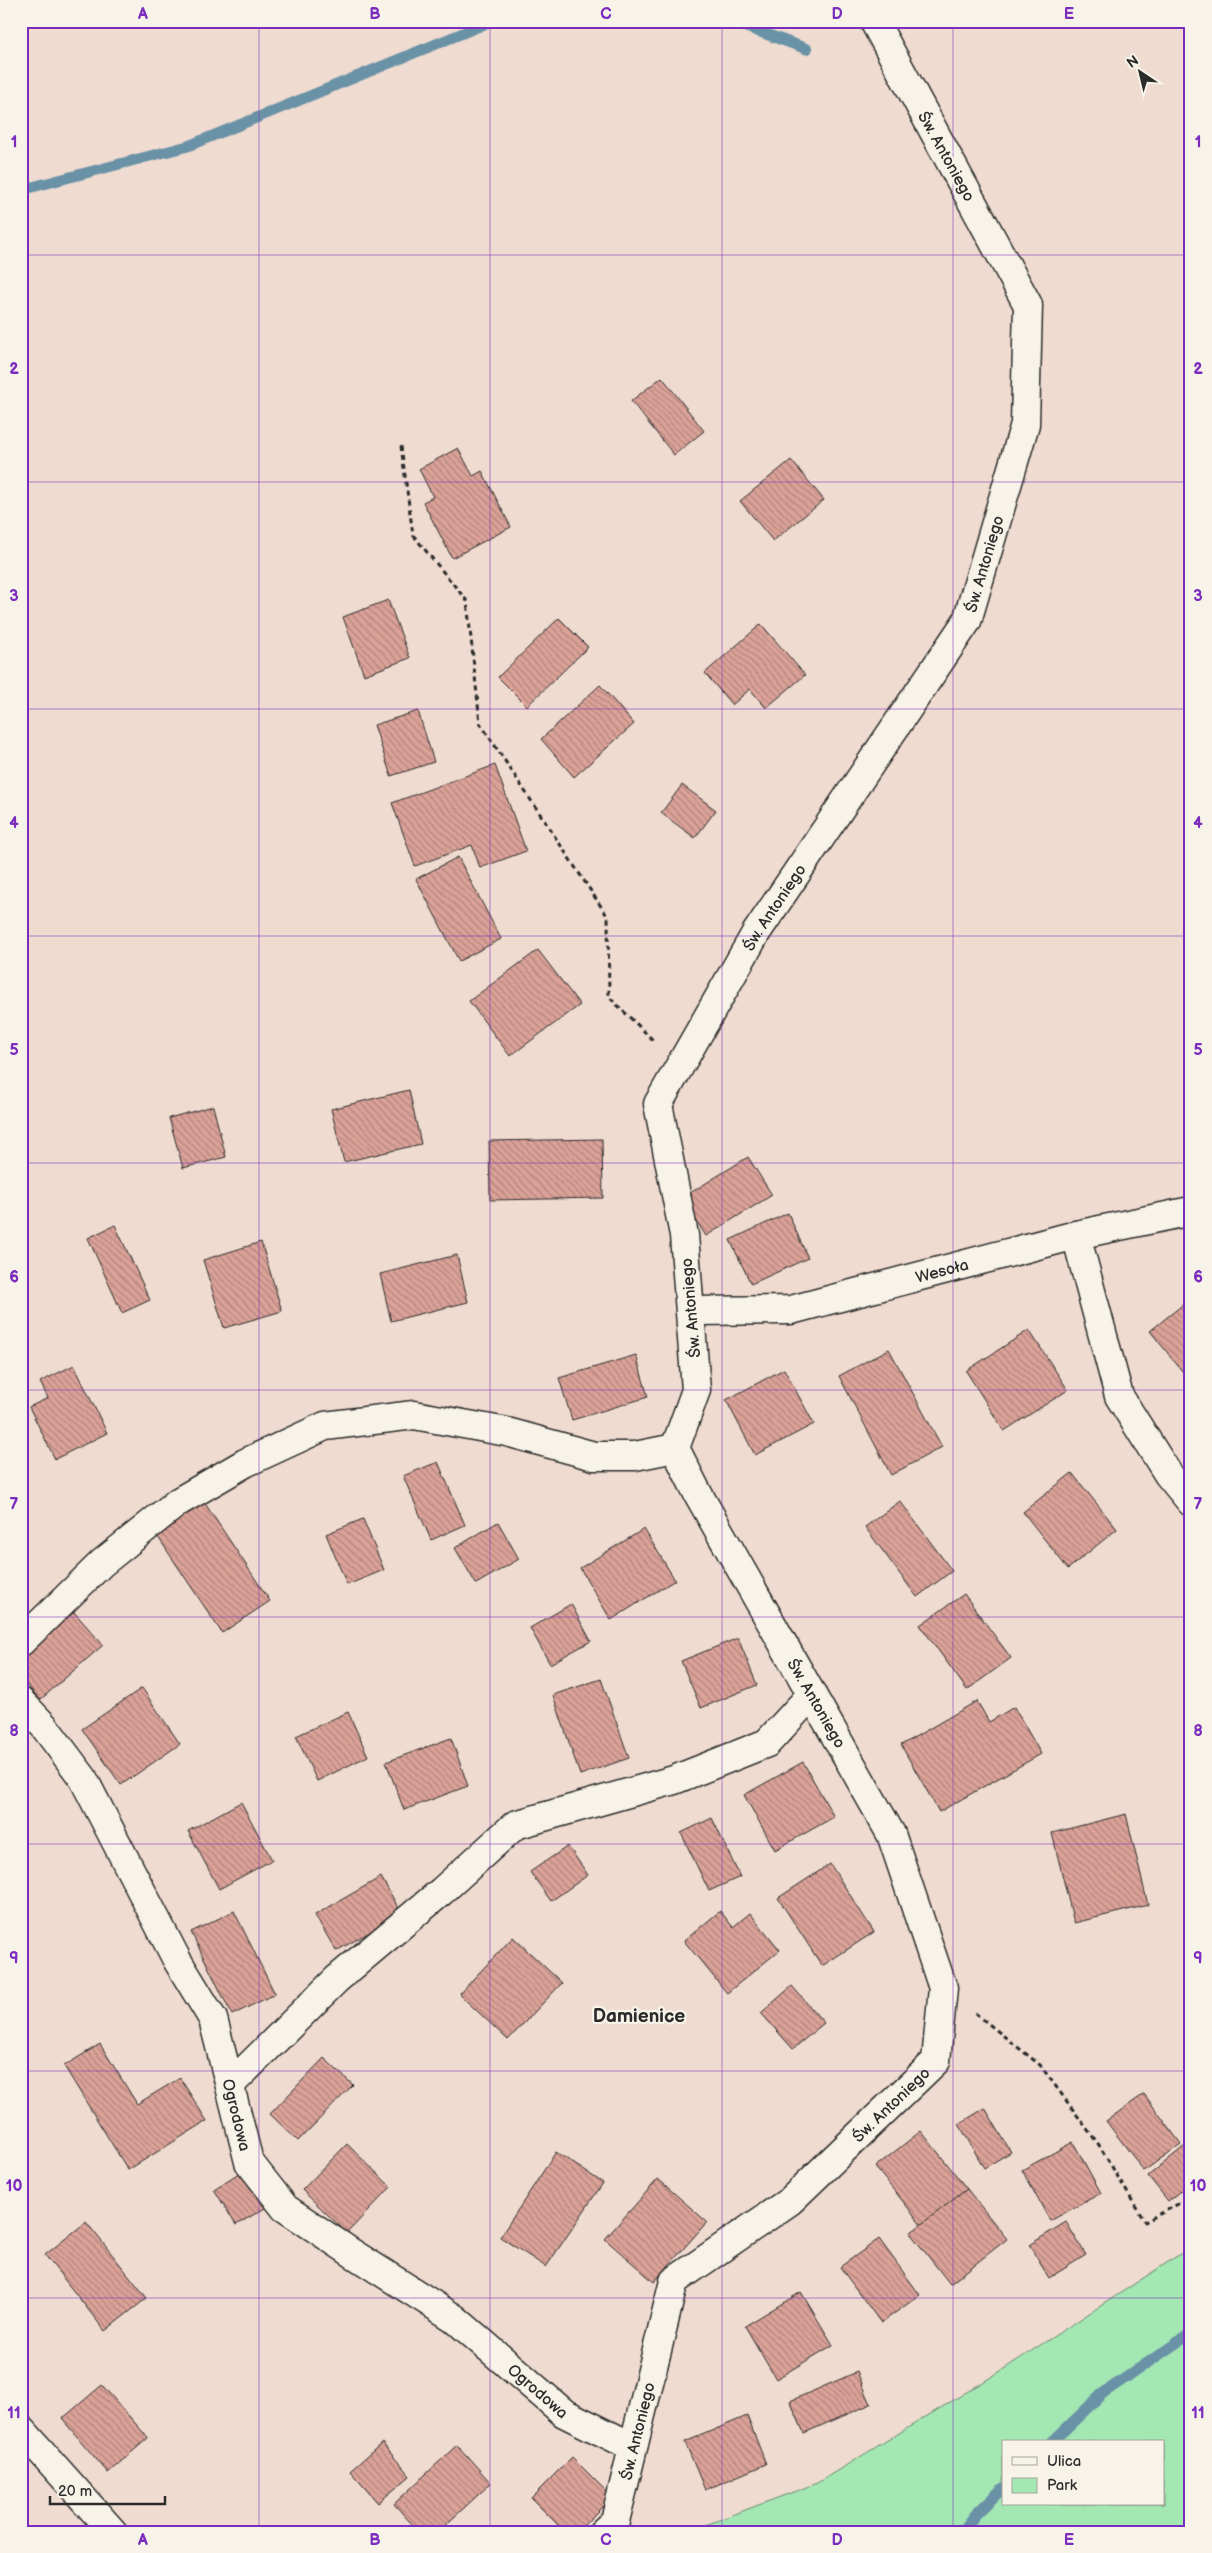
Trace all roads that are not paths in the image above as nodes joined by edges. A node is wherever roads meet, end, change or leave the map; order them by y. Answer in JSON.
{"nodes":[{"id":1,"x":874,"y":21,"type":"edge"},
{"id":2,"x":1191,"y":1211,"type":"edge"},
{"id":3,"x":1076,"y":1235,"type":"junction"},
{"id":4,"x":691,"y":1311,"type":"junction"},
{"id":5,"x":676,"y":1448,"type":"junction"},
{"id":6,"x":1191,"y":1502,"type":"edge"},
{"id":7,"x":21,"y":1642,"type":"edge"},
{"id":8,"x":812,"y":1694,"type":"junction"},
{"id":9,"x":21,"y":1702,"type":"edge"},
{"id":10,"x":230,"y":2085,"type":"junction"},
{"id":11,"x":21,"y":2429,"type":"edge"},
{"id":12,"x":633,"y":2446,"type":"junction"},
{"id":13,"x":113,"y":2532,"type":"edge"},
{"id":14,"x":603,"y":2532,"type":"edge"}],
"edges":[{"from":1,"to":4,"type":"street","name":"Św. Antoniego"},
{"from":2,"to":3,"type":"street","name":"Wesoła"},
{"from":3,"to":4,"type":"street","name":"Wesoła"},
{"from":3,"to":6,"type":"street"},
{"from":4,"to":5,"type":"street","name":"Św. Antoniego"},
{"from":5,"to":7,"type":"street"},
{"from":5,"to":8,"type":"street","name":"Św. Antoniego"},
{"from":8,"to":10,"type":"street"},
{"from":8,"to":12,"type":"street","name":"Św. Antoniego"},
{"from":9,"to":10,"type":"street","name":"Ogrodowa"},
{"from":10,"to":12,"type":"street","name":"Ogrodowa"},
{"from":11,"to":13,"type":"street"},
{"from":12,"to":14,"type":"street","name":"Św. Antoniego"}]}
